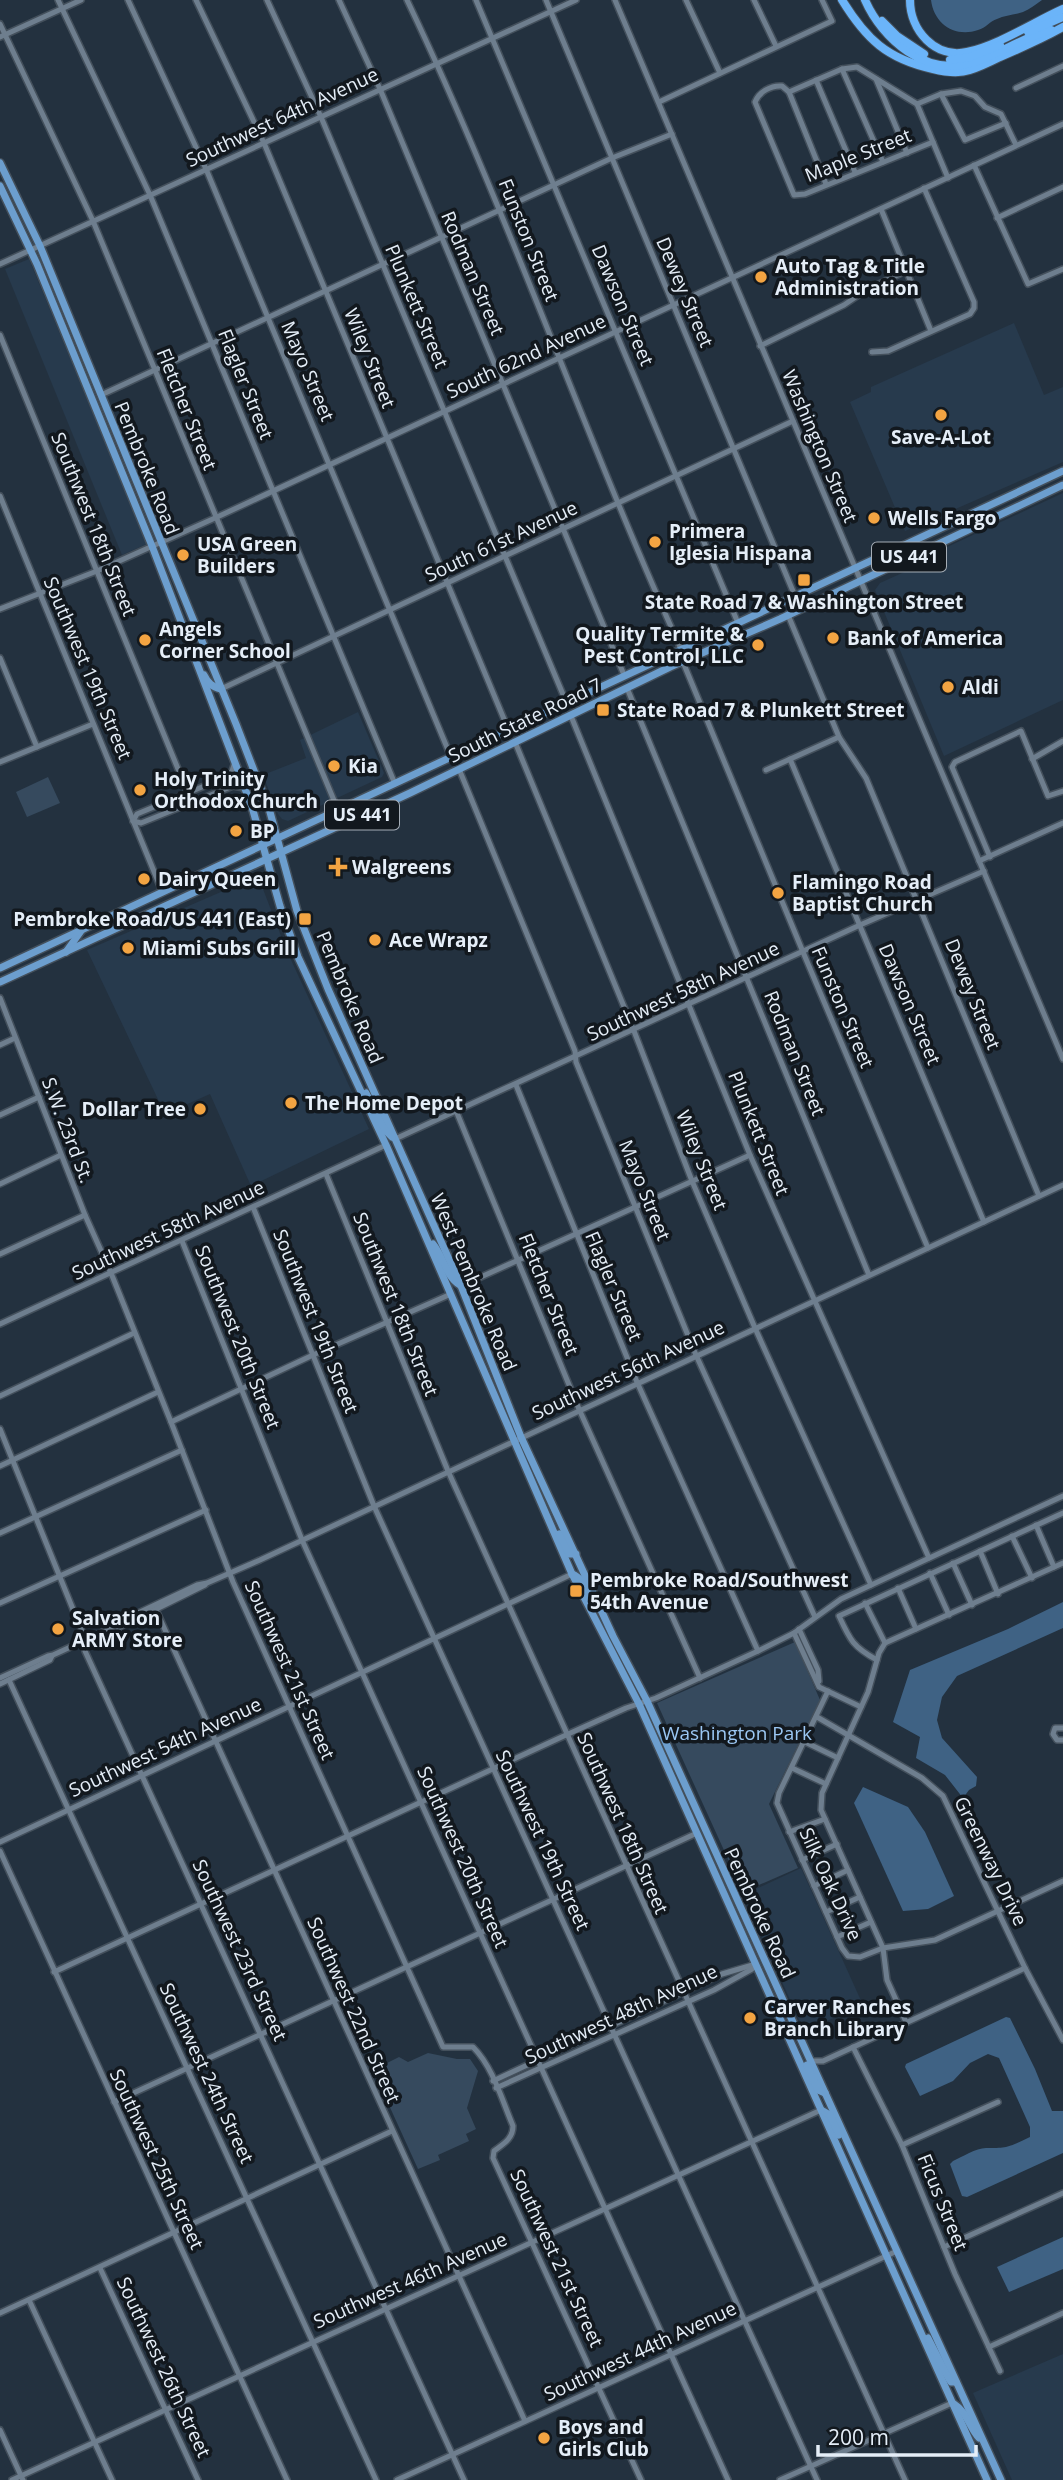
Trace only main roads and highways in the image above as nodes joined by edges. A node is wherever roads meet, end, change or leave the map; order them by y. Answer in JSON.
{"nodes":[{"id":1,"x":842,"y":0,"type":"edge"},
{"id":2,"x":868,"y":0,"type":"edge"},
{"id":3,"x":910,"y":0,"type":"edge"},
{"id":4,"x":1063,"y":9,"type":"edge"},
{"id":5,"x":1063,"y":17,"type":"edge"},
{"id":6,"x":1063,"y":27,"type":"edge"},
{"id":7,"x":0,"y":163,"type":"edge"},
{"id":8,"x":0,"y":186,"type":"edge"},
{"id":9,"x":58,"y":316,"type":"junction"},
{"id":10,"x":101,"y":395,"type":"junction"},
{"id":11,"x":1063,"y":471,"type":"edge"},
{"id":12,"x":1063,"y":485,"type":"edge"},
{"id":13,"x":1023,"y":489,"type":"junction"},
{"id":14,"x":1013,"y":495,"type":"junction"},
{"id":15,"x":1006,"y":511,"type":"junction"},
{"id":16,"x":181,"y":624,"type":"junction"},
{"id":17,"x":699,"y":641,"type":"junction"},
{"id":18,"x":681,"y":649,"type":"junction"},
{"id":19,"x":683,"y":662,"type":"junction"},
{"id":20,"x":670,"y":667,"type":"junction"},
{"id":21,"x":221,"y":689,"type":"junction"},
{"id":22,"x":525,"y":724,"type":"junction"},
{"id":23,"x":509,"y":731,"type":"junction"},
{"id":24,"x":514,"y":742,"type":"junction"},
{"id":25,"x":500,"y":750,"type":"junction"},
{"id":26,"x":277,"y":838,"type":"junction"},
{"id":27,"x":264,"y":845,"type":"junction"},
{"id":28,"x":281,"y":853,"type":"junction"},
{"id":29,"x":267,"y":859,"type":"junction"},
{"id":30,"x":83,"y":928,"type":"junction"},
{"id":31,"x":66,"y":952,"type":"junction"},
{"id":32,"x":2,"y":968,"type":"edge"},
{"id":33,"x":0,"y":982,"type":"edge"},
{"id":34,"x":361,"y":1090,"type":"junction"},
{"id":35,"x":396,"y":1139,"type":"junction"},
{"id":36,"x":386,"y":1145,"type":"junction"},
{"id":37,"x":419,"y":1193,"type":"junction"},
{"id":38,"x":428,"y":1238,"type":"junction"},
{"id":39,"x":461,"y":1286,"type":"junction"},
{"id":40,"x":451,"y":1294,"type":"junction"},
{"id":41,"x":480,"y":1335,"type":"junction"},
{"id":42,"x":518,"y":1440,"type":"junction"},
{"id":43,"x":550,"y":1523,"type":"junction"},
{"id":44,"x":576,"y":1554,"type":"junction"},
{"id":45,"x":572,"y":1574,"type":"junction"},
{"id":46,"x":601,"y":1610,"type":"junction"},
{"id":47,"x":643,"y":1703,"type":"junction"},
{"id":48,"x":674,"y":1783,"type":"junction"},
{"id":49,"x":702,"y":1824,"type":"junction"},
{"id":50,"x":697,"y":1833,"type":"junction"},
{"id":51,"x":731,"y":1886,"type":"junction"},
{"id":52,"x":785,"y":2028,"type":"junction"},
{"id":53,"x":825,"y":2093,"type":"junction"},
{"id":54,"x":821,"y":2110,"type":"junction"},
{"id":55,"x":861,"y":2172,"type":"junction"},
{"id":56,"x":911,"y":2310,"type":"junction"},
{"id":57,"x":956,"y":2382,"type":"junction"},
{"id":58,"x":952,"y":2403,"type":"junction"},
{"id":59,"x":985,"y":2444,"type":"junction"},
{"id":60,"x":987,"y":2480,"type":"edge"},
{"id":61,"x":1001,"y":2480,"type":"edge"}],
"edges":[{"from":1,"to":6,"type":"highway"},
{"from":2,"to":5,"type":"highway"},
{"from":2,"to":6,"type":"highway"},
{"from":3,"to":4,"type":"highway"},
{"from":7,"to":10,"type":"main road","name":"Pembroke Road"},
{"from":8,"to":9,"type":"main road","name":"Pembroke Road"},
{"from":9,"to":10,"type":"main road"},
{"from":9,"to":16,"type":"main road","name":"Pembroke Road"},
{"from":10,"to":21,"type":"main road","name":"Pembroke Road"},
{"from":11,"to":13,"type":"main road","name":"South State Road 7","number":"US 441"},
{"from":12,"to":15,"type":"main road","name":"South State Road 7","number":"US 441"},
{"from":13,"to":14,"type":"main road","name":"South State Road 7","number":"US 441"},
{"from":13,"to":15,"type":"main road"},
{"from":14,"to":15,"type":"main road"},
{"from":14,"to":17,"type":"main road","name":"South State Road 7","number":"US 441"},
{"from":15,"to":19,"type":"main road","name":"South State Road 7","number":"US 441"},
{"from":16,"to":21,"type":"main road"},
{"from":16,"to":27,"type":"main road","name":"Pembroke Road"},
{"from":17,"to":18,"type":"main road","name":"South State Road 7","number":"US 441"},
{"from":17,"to":19,"type":"main road"},
{"from":18,"to":20,"type":"main road"},
{"from":18,"to":22,"type":"main road","name":"South State Road 7","number":"US 441"},
{"from":19,"to":20,"type":"main road","name":"South State Road 7","number":"US 441"},
{"from":20,"to":24,"type":"main road","name":"South State Road 7","number":"US 441"},
{"from":21,"to":26,"type":"main road","name":"Pembroke Road"},
{"from":22,"to":23,"type":"main road","name":"South State Road 7","number":"US 441"},
{"from":22,"to":24,"type":"main road"},
{"from":23,"to":25,"type":"main road"},
{"from":23,"to":26,"type":"main road","name":"South State Road 7","number":"US 441"},
{"from":24,"to":25,"type":"main road","name":"South State Road 7","number":"US 441"},
{"from":25,"to":28,"type":"main road","name":"South State Road 7","number":"US 441"},
{"from":26,"to":27,"type":"main road","name":"South State Road 7","number":"US 441"},
{"from":26,"to":28,"type":"main road","name":"Pembroke Road"},
{"from":27,"to":29,"type":"main road","name":"Pembroke Road"},
{"from":27,"to":30,"type":"main road","name":"South State Road 7","number":"US 441"},
{"from":28,"to":29,"type":"main road","name":"South State Road 7","number":"US 441"},
{"from":28,"to":35,"type":"main road","name":"Pembroke Road"},
{"from":29,"to":31,"type":"main road","name":"South State Road 7","number":"US 441"},
{"from":29,"to":34,"type":"main road","name":"Pembroke Road"},
{"from":30,"to":31,"type":"main road"},
{"from":30,"to":32,"type":"main road","name":"South State Road 7","number":"US 441"},
{"from":31,"to":33,"type":"main road","name":"South State Road 7","number":"US 441"},
{"from":34,"to":35,"type":"main road"},
{"from":34,"to":36,"type":"main road","name":"Pembroke Road"},
{"from":35,"to":37,"type":"main road","name":"West Pembroke Road"},
{"from":36,"to":37,"type":"main road"},
{"from":36,"to":38,"type":"main road","name":"West Pembroke Road"},
{"from":37,"to":39,"type":"main road","name":"West Pembroke Road"},
{"from":38,"to":39,"type":"main road"},
{"from":38,"to":40,"type":"main road","name":"West Pembroke Road"},
{"from":39,"to":41,"type":"main road","name":"West Pembroke Road"},
{"from":40,"to":41,"type":"main road"},
{"from":40,"to":42,"type":"main road","name":"West Pembroke Road"},
{"from":41,"to":42,"type":"main road","name":"West Pembroke Road"},
{"from":42,"to":43,"type":"main road","name":"Pembroke Road"},
{"from":42,"to":44,"type":"main road","name":"Pembroke Road"},
{"from":43,"to":44,"type":"main road"},
{"from":43,"to":45,"type":"main road","name":"Pembroke Road"},
{"from":44,"to":46,"type":"main road","name":"Pembroke Road"},
{"from":45,"to":46,"type":"main road"},
{"from":45,"to":47,"type":"main road","name":"Pembroke Road"},
{"from":46,"to":47,"type":"main road","name":"Pembroke Road"},
{"from":47,"to":48,"type":"main road","name":"Pembroke Road"},
{"from":47,"to":49,"type":"main road","name":"Pembroke Road"},
{"from":48,"to":49,"type":"main road"},
{"from":48,"to":50,"type":"main road","name":"Pembroke Road"},
{"from":49,"to":51,"type":"main road","name":"Pembroke Road"},
{"from":50,"to":51,"type":"main road"},
{"from":50,"to":52,"type":"main road","name":"Pembroke Road"},
{"from":51,"to":53,"type":"main road","name":"Pembroke Road"},
{"from":52,"to":53,"type":"main road"},
{"from":52,"to":54,"type":"main road","name":"Pembroke Road"},
{"from":53,"to":55,"type":"main road","name":"Pembroke Road"},
{"from":54,"to":55,"type":"main road"},
{"from":54,"to":56,"type":"main road","name":"Pembroke Road"},
{"from":55,"to":57,"type":"main road","name":"Pembroke Road"},
{"from":56,"to":57,"type":"main road"},
{"from":56,"to":58,"type":"main road","name":"Pembroke Road"},
{"from":57,"to":59,"type":"main road","name":"Pembroke Road"},
{"from":58,"to":59,"type":"main road"},
{"from":58,"to":60,"type":"main road","name":"Pembroke Road"},
{"from":59,"to":61,"type":"main road","name":"Pembroke Road"}]}
